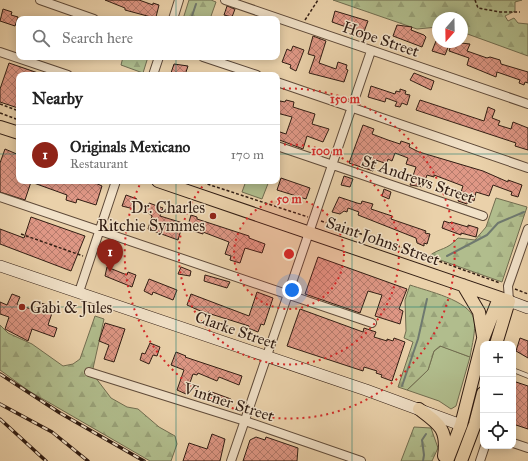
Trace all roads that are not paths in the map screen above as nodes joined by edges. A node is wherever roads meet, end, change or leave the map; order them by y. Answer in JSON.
{"nodes":[{"id":1,"x":40,"y":0,"type":"edge"},
{"id":2,"x":179,"y":0,"type":"edge"},
{"id":3,"x":225,"y":0,"type":"edge"},
{"id":4,"x":85,"y":16,"type":"edge"},
{"id":5,"x":173,"y":16,"type":"edge"},
{"id":6,"x":272,"y":16,"type":"edge"},
{"id":7,"x":280,"y":19,"type":"edge"},
{"id":8,"x":371,"y":51,"type":"junction"},
{"id":9,"x":0,"y":52,"type":"edge"},
{"id":10,"x":16,"y":57,"type":"edge"},
{"id":11,"x":24,"y":60,"type":"edge"},
{"id":12,"x":158,"y":60,"type":"edge"},
{"id":13,"x":212,"y":60,"type":"edge"},
{"id":14,"x":59,"y":72,"type":"edge"},
{"id":15,"x":154,"y":72,"type":"edge"},
{"id":16,"x":248,"y":72,"type":"edge"},
{"id":17,"x":280,"y":83,"type":"edge"},
{"id":18,"x":528,"y":104,"type":"edge"},
{"id":19,"x":352,"y":107,"type":"junction"},
{"id":20,"x":0,"y":127,"type":"edge"},
{"id":21,"x":16,"y":132,"type":"edge"},
{"id":22,"x":280,"y":147,"type":"edge"},
{"id":23,"x":333,"y":165,"type":"junction"},
{"id":24,"x":528,"y":168,"type":"edge"},
{"id":25,"x":115,"y":184,"type":"edge"},
{"id":26,"x":167,"y":184,"type":"edge"},
{"id":27,"x":0,"y":197,"type":"edge"},
{"id":28,"x":483,"y":216,"type":"dead end"},
{"id":29,"x":528,"y":229,"type":"edge"},
{"id":30,"x":99,"y":230,"type":"junction"},
{"id":31,"x":309,"y":232,"type":"junction"},
{"id":32,"x":0,"y":266,"type":"edge"},
{"id":33,"x":463,"y":285,"type":"junction"},
{"id":34,"x":78,"y":292,"type":"junction"},
{"id":35,"x":288,"y":294,"type":"junction"},
{"id":36,"x":504,"y":299,"type":"junction"},
{"id":37,"x":528,"y":308,"type":"edge"},
{"id":38,"x":372,"y":323,"type":"dead end"},
{"id":39,"x":483,"y":339,"type":"junction"},
{"id":40,"x":497,"y":341,"type":"edge"},
{"id":41,"x":267,"y":357,"type":"junction"},
{"id":42,"x":516,"y":371,"type":"edge"},
{"id":43,"x":89,"y":372,"type":"dead end"},
{"id":44,"x":528,"y":376,"type":"edge"},
{"id":45,"x":419,"y":409,"type":"junction"},
{"id":46,"x":481,"y":413,"type":"edge"},
{"id":47,"x":245,"y":421,"type":"junction"},
{"id":48,"x":461,"y":425,"type":"junction"},
{"id":49,"x":479,"y":427,"type":"edge"},
{"id":50,"x":470,"y":438,"type":"junction"},
{"id":51,"x":516,"y":444,"type":"edge"},
{"id":52,"x":528,"y":448,"type":"edge"},
{"id":53,"x":484,"y":449,"type":"edge"},
{"id":54,"x":231,"y":461,"type":"edge"},
{"id":55,"x":361,"y":461,"type":"edge"},
{"id":56,"x":445,"y":461,"type":"edge"},
{"id":57,"x":461,"y":461,"type":"edge"},
{"id":58,"x":480,"y":461,"type":"edge"}],
"edges":[{"from":1,"to":4,"type":"street"},
{"from":2,"to":5,"type":"street"},
{"from":3,"to":6,"type":"street","name":"Hope Street"},
{"from":7,"to":8,"type":"street","name":"Hope Street"},
{"from":8,"to":18,"type":"street","name":"Hope Street"},
{"from":8,"to":19,"type":"street"},
{"from":9,"to":10,"type":"street"},
{"from":11,"to":14,"type":"street"},
{"from":12,"to":15,"type":"street"},
{"from":13,"to":16,"type":"street"},
{"from":17,"to":19,"type":"street"},
{"from":19,"to":23,"type":"street"},
{"from":19,"to":24,"type":"street"},
{"from":20,"to":21,"type":"main road"},
{"from":22,"to":23,"type":"street","name":"St Andrews Street"},
{"from":23,"to":28,"type":"street","name":"St Andrews Street"},
{"from":23,"to":31,"type":"street"},
{"from":25,"to":30,"type":"street"},
{"from":26,"to":31,"type":"main road","name":"Saint Johns Street"},
{"from":27,"to":30,"type":"street"},
{"from":29,"to":36,"type":"street"},
{"from":30,"to":34,"type":"street"},
{"from":30,"to":35,"type":"street"},
{"from":31,"to":33,"type":"main road","name":"Saint Johns Street"},
{"from":31,"to":35,"type":"street"},
{"from":32,"to":34,"type":"main road","name":"Clarke Street"},
{"from":33,"to":36,"type":"main road","name":"Saint Johns Street"},
{"from":33,"to":39,"type":"main road"},
{"from":34,"to":41,"type":"main road","name":"Clarke Street"},
{"from":35,"to":38,"type":"street"},
{"from":35,"to":41,"type":"street"},
{"from":36,"to":37,"type":"main road","name":"Saint Johns Street"},
{"from":36,"to":39,"type":"main road"},
{"from":36,"to":40,"type":"main road"},
{"from":39,"to":48,"type":"main road"},
{"from":41,"to":45,"type":"main road","name":"Clarke Street"},
{"from":41,"to":47,"type":"street"},
{"from":42,"to":44,"type":"lane"},
{"from":43,"to":47,"type":"street","name":"Vintner Street"},
{"from":45,"to":48,"type":"main road","name":"Clarke Street"},
{"from":45,"to":56,"type":"main road"},
{"from":46,"to":49,"type":"main road"},
{"from":47,"to":54,"type":"street"},
{"from":47,"to":55,"type":"street","name":"Vintner Street"},
{"from":48,"to":50,"type":"main road"},
{"from":48,"to":56,"type":"main road"},
{"from":49,"to":50,"type":"main road"},
{"from":50,"to":57,"type":"main road"},
{"from":51,"to":52,"type":"street"},
{"from":53,"to":58,"type":"street"}]}
